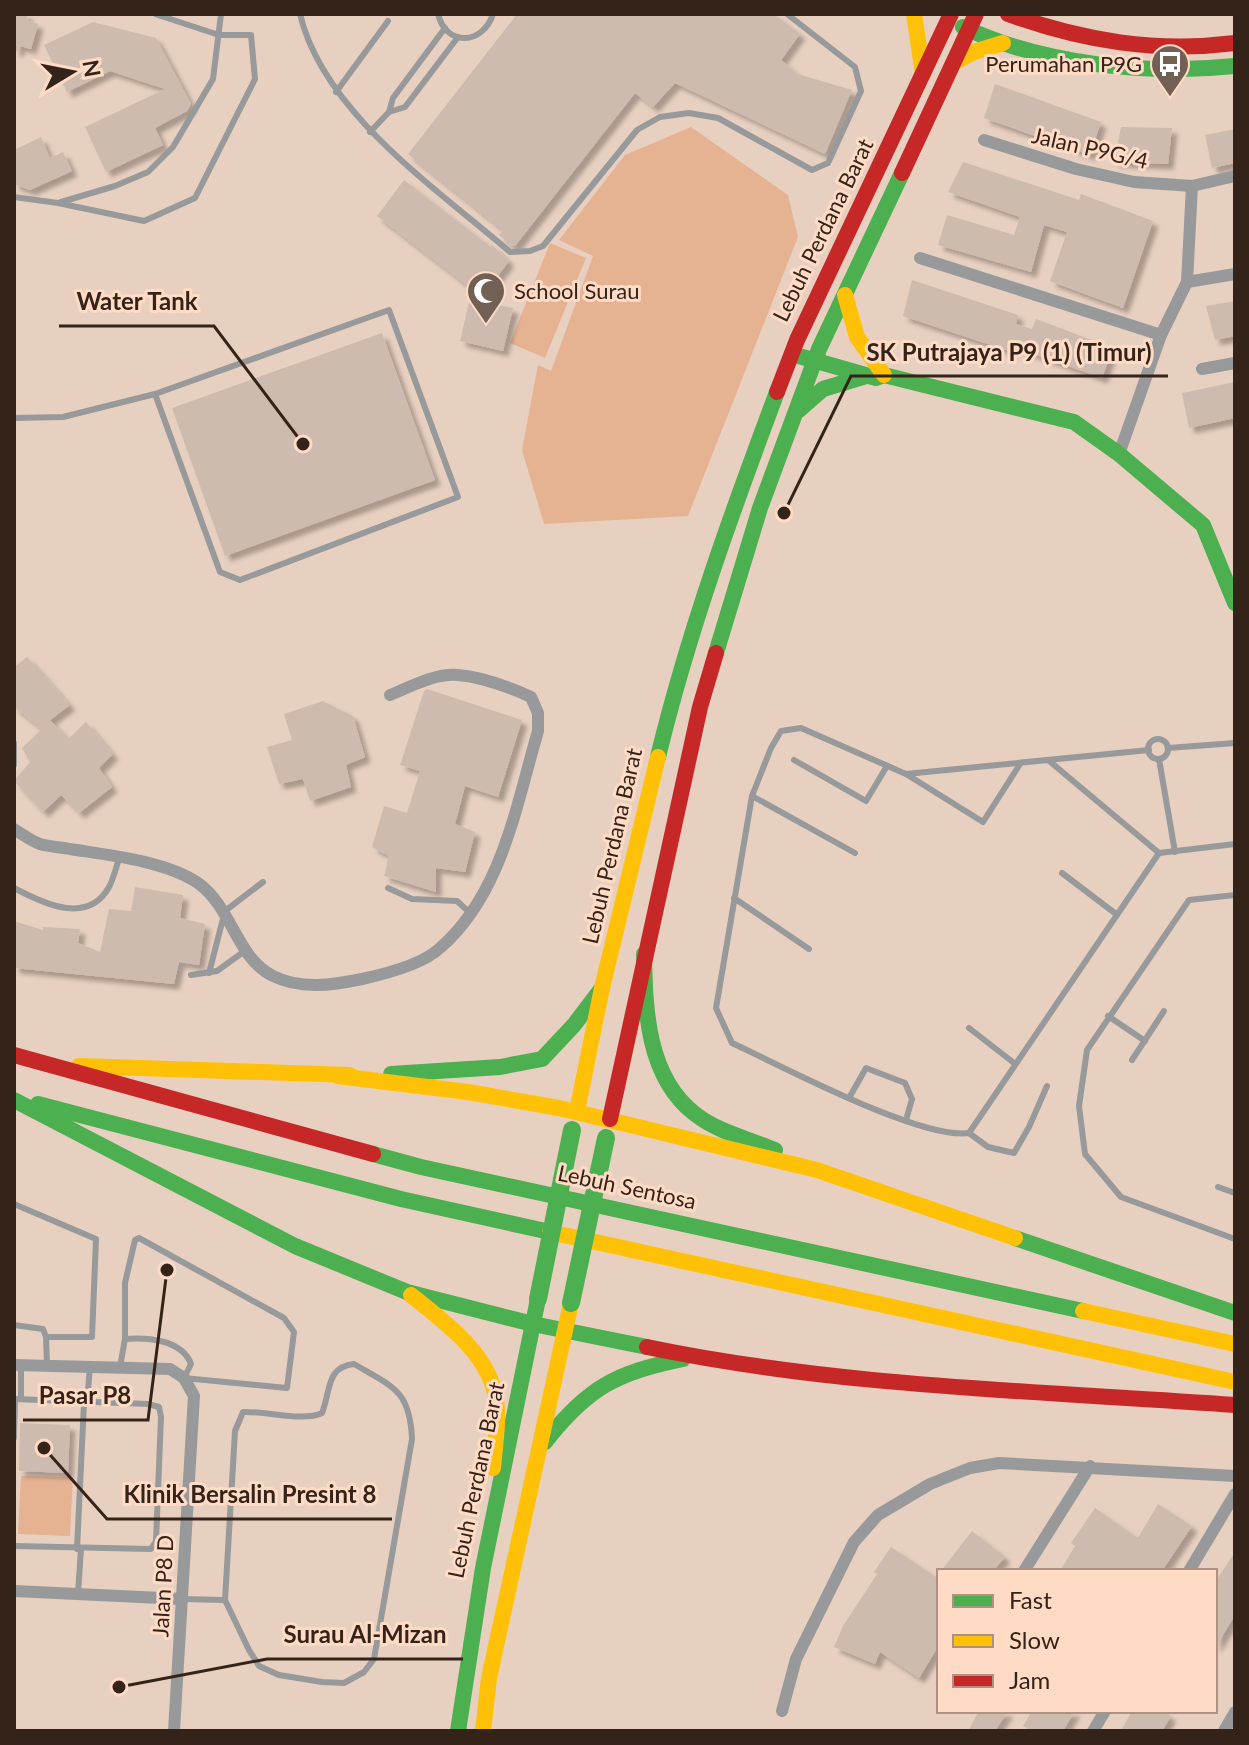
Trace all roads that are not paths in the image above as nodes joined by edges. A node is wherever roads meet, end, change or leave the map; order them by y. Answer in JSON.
{"nodes":[{"id":1,"x":155,"y":14,"type":"edge"},
{"id":2,"x":221,"y":14,"type":"edge"},
{"id":3,"x":300,"y":14,"type":"edge"},
{"id":4,"x":438,"y":14,"type":"edge"},
{"id":5,"x":493,"y":14,"type":"edge"},
{"id":6,"x":787,"y":14,"type":"edge"},
{"id":7,"x":914,"y":14,"type":"edge"},
{"id":8,"x":1010,"y":15,"type":"edge"},
{"id":9,"x":947,"y":16,"type":"edge"},
{"id":10,"x":388,"y":21,"type":"dead end"},
{"id":11,"x":973,"y":22,"type":"edge"},
{"id":12,"x":445,"y":28,"type":"junction"},
{"id":13,"x":219,"y":35,"type":"junction"},
{"id":14,"x":458,"y":37,"type":"junction"},
{"id":15,"x":1005,"y":42,"type":"junction"},
{"id":16,"x":1235,"y":43,"type":"edge"},
{"id":17,"x":953,"y":63,"type":"junction"},
{"id":18,"x":1235,"y":66,"type":"edge"},
{"id":19,"x":923,"y":76,"type":"junction"},
{"id":20,"x":336,"y":92,"type":"junction"},
{"id":21,"x":389,"y":112,"type":"junction"},
{"id":22,"x":370,"y":132,"type":"junction"},
{"id":23,"x":984,"y":140,"type":"dead end"},
{"id":24,"x":1235,"y":176,"type":"edge"},
{"id":25,"x":1192,"y":186,"type":"junction"},
{"id":26,"x":14,"y":197,"type":"edge"},
{"id":27,"x":58,"y":203,"type":"junction"},
{"id":28,"x":920,"y":258,"type":"dead end"},
{"id":29,"x":1235,"y":274,"type":"edge"},
{"id":30,"x":1187,"y":282,"type":"junction"},
{"id":31,"x":845,"y":295,"type":"junction"},
{"id":32,"x":1161,"y":335,"type":"junction"},
{"id":33,"x":794,"y":347,"type":"junction"},
{"id":34,"x":817,"y":354,"type":"junction"},
{"id":35,"x":1235,"y":363,"type":"edge"},
{"id":36,"x":1202,"y":369,"type":"dead end"},
{"id":37,"x":877,"y":373,"type":"junction"},
{"id":38,"x":155,"y":394,"type":"junction"},
{"id":39,"x":795,"y":415,"type":"junction"},
{"id":40,"x":14,"y":418,"type":"edge"},
{"id":41,"x":1119,"y":454,"type":"junction"},
{"id":42,"x":1234,"y":597,"type":"edge"},
{"id":43,"x":390,"y":695,"type":"dead end"},
{"id":44,"x":14,"y":743,"type":"edge"},
{"id":45,"x":1235,"y":743,"type":"edge"},
{"id":46,"x":1168,"y":748,"type":"junction"},
{"id":47,"x":1149,"y":750,"type":"junction"},
{"id":48,"x":1159,"y":759,"type":"junction"},
{"id":49,"x":794,"y":760,"type":"dead end"},
{"id":50,"x":1048,"y":760,"type":"junction"},
{"id":51,"x":1020,"y":764,"type":"junction"},
{"id":52,"x":14,"y":765,"type":"edge"},
{"id":53,"x":887,"y":766,"type":"junction"},
{"id":54,"x":906,"y":774,"type":"junction"},
{"id":55,"x":752,"y":796,"type":"junction"},
{"id":56,"x":14,"y":829,"type":"edge"},
{"id":57,"x":1235,"y":844,"type":"edge"},
{"id":58,"x":1175,"y":852,"type":"junction"},
{"id":59,"x":855,"y":853,"type":"dead end"},
{"id":60,"x":1159,"y":853,"type":"junction"},
{"id":61,"x":120,"y":857,"type":"junction"},
{"id":62,"x":1062,"y":873,"type":"dead end"},
{"id":63,"x":263,"y":882,"type":"dead end"},
{"id":64,"x":14,"y":888,"type":"edge"},
{"id":65,"x":388,"y":888,"type":"dead end"},
{"id":66,"x":1235,"y":895,"type":"edge"},
{"id":67,"x":734,"y":898,"type":"junction"},
{"id":68,"x":225,"y":911,"type":"junction"},
{"id":69,"x":1116,"y":914,"type":"junction"},
{"id":70,"x":472,"y":915,"type":"junction"},
{"id":71,"x":809,"y":949,"type":"dead end"},
{"id":72,"x":246,"y":950,"type":"junction"},
{"id":73,"x":644,"y":954,"type":"junction"},
{"id":74,"x":209,"y":973,"type":"junction"},
{"id":75,"x":191,"y":975,"type":"dead end"},
{"id":76,"x":602,"y":988,"type":"junction"},
{"id":77,"x":1164,"y":1011,"type":"dead end"},
{"id":78,"x":1108,"y":1016,"type":"junction"},
{"id":79,"x":969,"y":1028,"type":"dead end"},
{"id":80,"x":1145,"y":1041,"type":"junction"},
{"id":81,"x":14,"y":1055,"type":"edge"},
{"id":82,"x":1132,"y":1060,"type":"dead end"},
{"id":83,"x":1014,"y":1063,"type":"junction"},
{"id":84,"x":45,"y":1065,"type":"junction"},
{"id":85,"x":338,"y":1076,"type":"junction"},
{"id":86,"x":1047,"y":1086,"type":"dead end"},
{"id":87,"x":849,"y":1098,"type":"junction"},
{"id":88,"x":14,"y":1099,"type":"edge"},
{"id":89,"x":577,"y":1111,"type":"junction"},
{"id":90,"x":610,"y":1119,"type":"junction"},
{"id":91,"x":906,"y":1120,"type":"junction"},
{"id":92,"x":969,"y":1133,"type":"junction"},
{"id":93,"x":817,"y":1170,"type":"junction"},
{"id":94,"x":1218,"y":1187,"type":"dead end"},
{"id":95,"x":1235,"y":1193,"type":"edge"},
{"id":96,"x":14,"y":1204,"type":"edge"},
{"id":97,"x":1235,"y":1239,"type":"edge"},
{"id":98,"x":407,"y":1292,"type":"junction"},
{"id":99,"x":1235,"y":1313,"type":"edge"},
{"id":100,"x":533,"y":1324,"type":"junction"},
{"id":101,"x":14,"y":1325,"type":"edge"},
{"id":102,"x":565,"y":1332,"type":"junction"},
{"id":103,"x":46,"y":1337,"type":"junction"},
{"id":104,"x":125,"y":1339,"type":"junction"},
{"id":105,"x":1235,"y":1344,"type":"edge"},
{"id":106,"x":694,"y":1357,"type":"junction"},
{"id":107,"x":47,"y":1364,"type":"junction"},
{"id":108,"x":18,"y":1365,"type":"edge"},
{"id":109,"x":90,"y":1365,"type":"junction"},
{"id":110,"x":120,"y":1367,"type":"junction"},
{"id":111,"x":184,"y":1378,"type":"junction"},
{"id":112,"x":1235,"y":1382,"type":"edge"},
{"id":113,"x":17,"y":1399,"type":"edge"},
{"id":114,"x":86,"y":1403,"type":"junction"},
{"id":115,"x":1235,"y":1405,"type":"edge"},
{"id":116,"x":14,"y":1438,"type":"edge"},
{"id":117,"x":540,"y":1447,"type":"junction"},
{"id":118,"x":1090,"y":1466,"type":"junction"},
{"id":119,"x":1235,"y":1476,"type":"edge"},
{"id":120,"x":1235,"y":1494,"type":"edge"},
{"id":121,"x":488,"y":1535,"type":"junction"},
{"id":122,"x":14,"y":1546,"type":"edge"},
{"id":123,"x":79,"y":1549,"type":"junction"},
{"id":124,"x":1025,"y":1569,"type":"edge"},
{"id":125,"x":1190,"y":1569,"type":"edge"},
{"id":126,"x":14,"y":1591,"type":"edge"},
{"id":127,"x":78,"y":1594,"type":"junction"},
{"id":128,"x":182,"y":1599,"type":"junction"},
{"id":129,"x":225,"y":1600,"type":"junction"},
{"id":130,"x":782,"y":1711,"type":"dead end"},
{"id":131,"x":1235,"y":1712,"type":"edge"},
{"id":132,"x":1104,"y":1713,"type":"edge"},
{"id":133,"x":174,"y":1731,"type":"edge"},
{"id":134,"x":458,"y":1731,"type":"edge"},
{"id":135,"x":483,"y":1731,"type":"edge"},
{"id":136,"x":1093,"y":1731,"type":"edge"},
{"id":137,"x":1224,"y":1731,"type":"edge"}],
"edges":[{"from":1,"to":13,"type":"lane"},
{"from":2,"to":13,"type":"lane"},
{"from":3,"to":20,"type":"lane"},
{"from":4,"to":12,"type":"lane"},
{"from":5,"to":14,"type":"lane"},
{"from":6,"to":22,"type":"lane"},
{"from":7,"to":19,"type":"main road"},
{"from":8,"to":16,"type":"main road"},
{"from":9,"to":11,"type":"main road"},
{"from":9,"to":19,"type":"main road","name":"Lebuh Perdana Barat"},
{"from":10,"to":20,"type":"lane"},
{"from":11,"to":15,"type":"main road"},
{"from":11,"to":17,"type":"main road","name":"Lebuh Perdana Barat"},
{"from":12,"to":14,"type":"lane"},
{"from":12,"to":21,"type":"lane"},
{"from":13,"to":27,"type":"lane"},
{"from":13,"to":27,"type":"lane"},
{"from":14,"to":21,"type":"lane"},
{"from":15,"to":17,"type":"main road"},
{"from":15,"to":18,"type":"main road"},
{"from":17,"to":31,"type":"main road","name":"Lebuh Perdana Barat"},
{"from":19,"to":33,"type":"main road","name":"Lebuh Perdana Barat"},
{"from":20,"to":22,"type":"lane"},
{"from":21,"to":22,"type":"lane"},
{"from":23,"to":25,"type":"street","name":"Jalan P9G/4"},
{"from":24,"to":25,"type":"street","name":"Jalan P9G/4"},
{"from":25,"to":30,"type":"street"},
{"from":26,"to":27,"type":"lane"},
{"from":28,"to":32,"type":"street"},
{"from":29,"to":30,"type":"street"},
{"from":30,"to":32,"type":"street"},
{"from":31,"to":34,"type":"main road","name":"Lebuh Perdana Barat"},
{"from":31,"to":37,"type":"main road"},
{"from":32,"to":41,"type":"street"},
{"from":33,"to":34,"type":"main road"},
{"from":33,"to":76,"type":"main road","name":"Lebuh Perdana Barat"},
{"from":34,"to":37,"type":"main road"},
{"from":34,"to":39,"type":"main road","name":"Lebuh Perdana Barat"},
{"from":35,"to":36,"type":"street"},
{"from":37,"to":39,"type":"main road"},
{"from":37,"to":41,"type":"main road"},
{"from":38,"to":38,"type":"lane"},
{"from":38,"to":40,"type":"lane"},
{"from":39,"to":73,"type":"main road","name":"Lebuh Perdana Barat"},
{"from":41,"to":42,"type":"main road"},
{"from":43,"to":70,"type":"street"},
{"from":44,"to":52,"type":"lane"},
{"from":45,"to":46,"type":"lane"},
{"from":46,"to":47,"type":"lane"},
{"from":46,"to":48,"type":"lane"},
{"from":47,"to":48,"type":"lane"},
{"from":47,"to":50,"type":"lane"},
{"from":48,"to":58,"type":"lane"},
{"from":49,"to":53,"type":"lane"},
{"from":50,"to":51,"type":"lane"},
{"from":50,"to":60,"type":"lane"},
{"from":51,"to":54,"type":"lane"},
{"from":51,"to":54,"type":"lane"},
{"from":53,"to":54,"type":"lane"},
{"from":53,"to":55,"type":"lane"},
{"from":55,"to":59,"type":"lane"},
{"from":55,"to":67,"type":"lane"},
{"from":56,"to":61,"type":"street"},
{"from":57,"to":58,"type":"lane"},
{"from":58,"to":60,"type":"lane"},
{"from":60,"to":69,"type":"lane"},
{"from":61,"to":64,"type":"lane"},
{"from":61,"to":68,"type":"street"},
{"from":62,"to":69,"type":"lane"},
{"from":63,"to":68,"type":"lane"},
{"from":65,"to":70,"type":"lane"},
{"from":66,"to":78,"type":"lane"},
{"from":67,"to":71,"type":"lane"},
{"from":67,"to":87,"type":"lane"},
{"from":68,"to":72,"type":"street"},
{"from":68,"to":74,"type":"lane"},
{"from":69,"to":83,"type":"lane"},
{"from":70,"to":72,"type":"street"},
{"from":72,"to":74,"type":"lane"},
{"from":73,"to":90,"type":"main road","name":"Lebuh Perdana Barat"},
{"from":73,"to":93,"type":"main road"},
{"from":74,"to":75,"type":"lane"},
{"from":76,"to":85,"type":"main road"},
{"from":76,"to":89,"type":"main road","name":"Lebuh Perdana Barat"},
{"from":77,"to":80,"type":"lane"},
{"from":78,"to":80,"type":"lane"},
{"from":78,"to":97,"type":"lane"},
{"from":79,"to":83,"type":"lane"},
{"from":80,"to":82,"type":"lane"},
{"from":81,"to":84,"type":"main road","name":"Lebuh Sentosa"},
{"from":83,"to":92,"type":"lane"},
{"from":84,"to":85,"type":"main road"},
{"from":84,"to":105,"type":"main road","name":"Lebuh Sentosa"},
{"from":85,"to":89,"type":"main road"},
{"from":86,"to":92,"type":"lane"},
{"from":87,"to":91,"type":"lane"},
{"from":87,"to":91,"type":"lane"},
{"from":88,"to":98,"type":"main road"},
{"from":88,"to":112,"type":"main road"},
{"from":89,"to":90,"type":"main road"},
{"from":89,"to":100,"type":"main road","name":"Lebuh Perdana Barat","bridge":true},
{"from":90,"to":93,"type":"main road"},
{"from":90,"to":102,"type":"main road","name":"Lebuh Perdana Barat","bridge":true},
{"from":91,"to":92,"type":"lane"},
{"from":93,"to":99,"type":"main road"},
{"from":94,"to":95,"type":"lane"},
{"from":96,"to":103,"type":"lane"},
{"from":98,"to":100,"type":"main road"},
{"from":98,"to":121,"type":"main road"},
{"from":100,"to":102,"type":"main road"},
{"from":100,"to":121,"type":"main road","name":"Lebuh Perdana Barat"},
{"from":101,"to":103,"type":"lane"},
{"from":102,"to":106,"type":"main road"},
{"from":102,"to":117,"type":"main road","name":"Lebuh Perdana Barat"},
{"from":103,"to":107,"type":"lane"},
{"from":104,"to":110,"type":"lane"},
{"from":104,"to":111,"type":"lane"},
{"from":104,"to":111,"type":"lane"},
{"from":106,"to":115,"type":"main road"},
{"from":106,"to":117,"type":"main road"},
{"from":107,"to":108,"type":"street"},
{"from":107,"to":109,"type":"street"},
{"from":108,"to":113,"type":"lane"},
{"from":109,"to":110,"type":"street"},
{"from":109,"to":114,"type":"lane"},
{"from":110,"to":111,"type":"street"},
{"from":111,"to":128,"type":"street","name":"Jalan P8 D"},
{"from":113,"to":114,"type":"lane"},
{"from":113,"to":116,"type":"lane"},
{"from":114,"to":123,"type":"lane"},
{"from":114,"to":123,"type":"lane"},
{"from":117,"to":135,"type":"main road","name":"Lebuh Perdana Barat"},
{"from":118,"to":119,"type":"street"},
{"from":118,"to":124,"type":"street"},
{"from":118,"to":130,"type":"street"},
{"from":120,"to":125,"type":"street"},
{"from":121,"to":134,"type":"main road","name":"Lebuh Perdana Barat"},
{"from":122,"to":123,"type":"lane"},
{"from":123,"to":127,"type":"lane"},
{"from":126,"to":127,"type":"street"},
{"from":127,"to":128,"type":"street"},
{"from":128,"to":129,"type":"lane"},
{"from":128,"to":133,"type":"street","name":"Jalan P8 D"},
{"from":129,"to":129,"type":"lane"},
{"from":131,"to":137,"type":"street"},
{"from":132,"to":136,"type":"street"}]}
